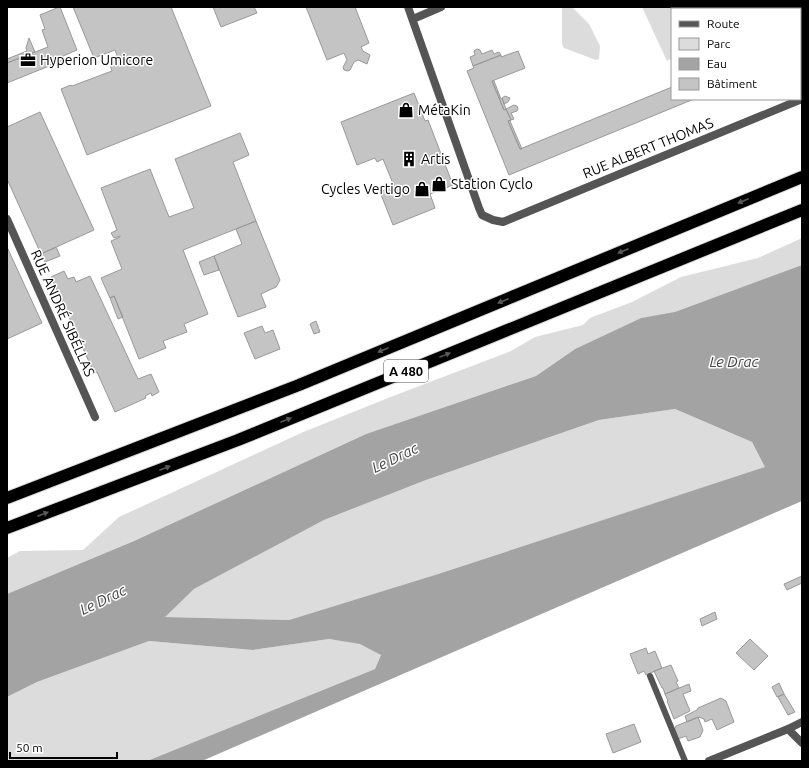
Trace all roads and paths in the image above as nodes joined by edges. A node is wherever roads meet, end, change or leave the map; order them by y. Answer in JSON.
{"nodes":[{"id":1,"x":408,"y":7,"type":"edge"},
{"id":2,"x":441,"y":7,"type":"edge"},
{"id":3,"x":413,"y":19,"type":"junction"},
{"id":4,"x":800,"y":100,"type":"edge"},
{"id":5,"x":802,"y":177,"type":"edge"},
{"id":6,"x":802,"y":210,"type":"edge"},
{"id":7,"x":7,"y":220,"type":"edge"},
{"id":8,"x":95,"y":417,"type":"dead end"},
{"id":9,"x":7,"y":498,"type":"edge"},
{"id":10,"x":7,"y":528,"type":"edge"},
{"id":11,"x":650,"y":676,"type":"dead end"},
{"id":12,"x":802,"y":722,"type":"edge"},
{"id":13,"x":788,"y":729,"type":"junction"},
{"id":14,"x":802,"y":743,"type":"edge"},
{"id":15,"x":685,"y":761,"type":"edge"},
{"id":16,"x":709,"y":761,"type":"edge"}],
"edges":[{"from":1,"to":3,"type":"street"},
{"from":2,"to":3,"type":"street"},
{"from":3,"to":4,"type":"street","name":"RUE ALBERT THOMAS"},
{"from":5,"to":9,"type":"highway","number":"A 480","one_way":true},
{"from":10,"to":6,"type":"highway","number":"A 480","one_way":true},
{"from":7,"to":8,"type":"street","name":"RUE ANDRÉ SIBÉLLAS"},
{"from":11,"to":15,"type":"lane"},
{"from":12,"to":13,"type":"street"},
{"from":13,"to":14,"type":"street"},
{"from":13,"to":16,"type":"street"}]}
